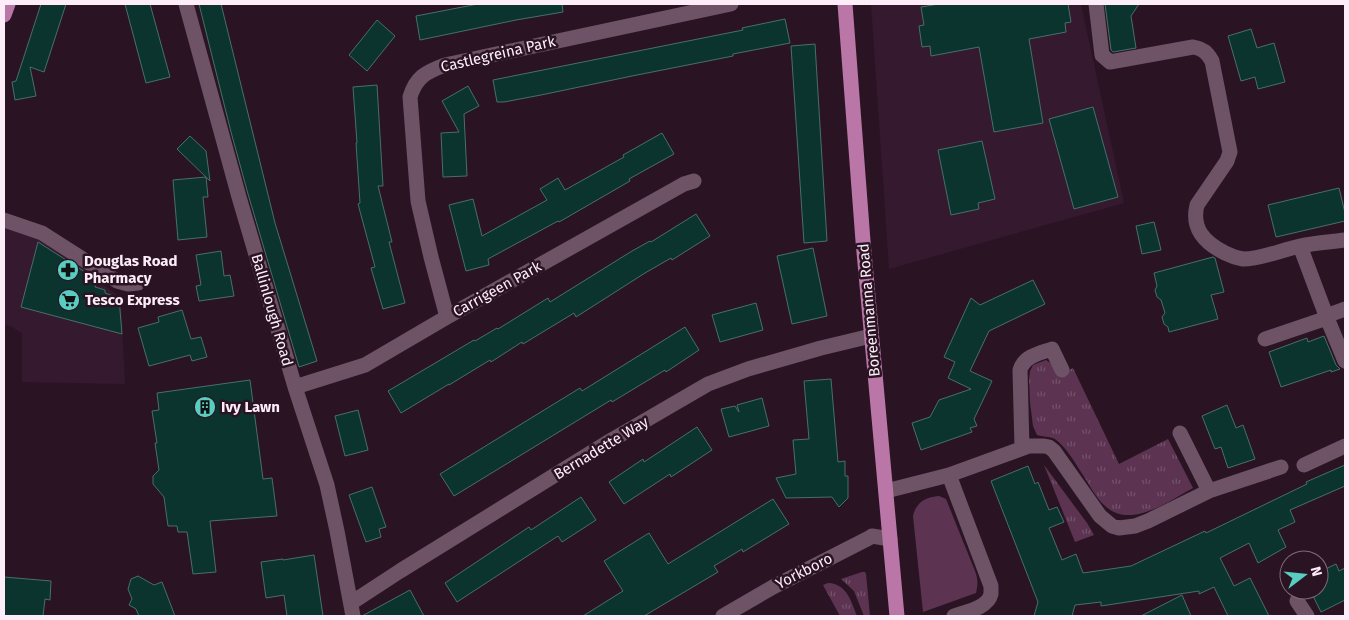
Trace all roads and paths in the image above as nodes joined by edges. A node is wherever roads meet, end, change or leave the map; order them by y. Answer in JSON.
{"nodes":[{"id":1,"x":8,"y":4,"type":"edge"},
{"id":2,"x":186,"y":4,"type":"edge"},
{"id":3,"x":731,"y":4,"type":"edge"},
{"id":4,"x":845,"y":4,"type":"edge"},
{"id":5,"x":1096,"y":4,"type":"edge"},
{"id":6,"x":4,"y":15,"type":"edge"},
{"id":7,"x":694,"y":181,"type":"dead end"},
{"id":8,"x":4,"y":220,"type":"edge"},
{"id":9,"x":1345,"y":240,"type":"edge"},
{"id":10,"x":1300,"y":246,"type":"junction"},
{"id":11,"x":138,"y":283,"type":"dead end"},
{"id":12,"x":1345,"y":309,"type":"edge"},
{"id":13,"x":447,"y":317,"type":"junction"},
{"id":14,"x":1327,"y":317,"type":"junction"},
{"id":15,"x":871,"y":336,"type":"junction"},
{"id":16,"x":1266,"y":339,"type":"dead end"},
{"id":17,"x":1345,"y":361,"type":"edge"},
{"id":18,"x":1062,"y":370,"type":"dead end"},
{"id":19,"x":295,"y":387,"type":"junction"},
{"id":20,"x":1180,"y":433,"type":"dead end"},
{"id":21,"x":1345,"y":446,"type":"edge"},
{"id":22,"x":1022,"y":448,"type":"junction"},
{"id":23,"x":1304,"y":465,"type":"dead end"},
{"id":24,"x":1281,"y":468,"type":"dead end"},
{"id":25,"x":949,"y":475,"type":"junction"},
{"id":26,"x":886,"y":491,"type":"junction"},
{"id":27,"x":1209,"y":491,"type":"junction"},
{"id":28,"x":890,"y":538,"type":"junction"},
{"id":29,"x":1298,"y":601,"type":"dead end"},
{"id":30,"x":352,"y":609,"type":"edge"},
{"id":31,"x":723,"y":616,"type":"edge"},
{"id":32,"x":897,"y":616,"type":"edge"},
{"id":33,"x":954,"y":616,"type":"edge"},
{"id":34,"x":1307,"y":616,"type":"edge"}],
"edges":[{"from":1,"to":6,"type":"main road"},
{"from":2,"to":19,"type":"street","name":"Ballinlough Road"},
{"from":3,"to":13,"type":"street","name":"Castlegreina Park"},
{"from":4,"to":15,"type":"main road","name":"Boreenmanna Road"},
{"from":5,"to":10,"type":"street"},
{"from":7,"to":13,"type":"street","name":"Carrigeen Park"},
{"from":8,"to":11,"type":"street"},
{"from":9,"to":10,"type":"street"},
{"from":10,"to":14,"type":"street"},
{"from":12,"to":14,"type":"street"},
{"from":13,"to":19,"type":"street","name":"Carrigeen Park"},
{"from":14,"to":16,"type":"street"},
{"from":14,"to":17,"type":"street"},
{"from":15,"to":26,"type":"main road","name":"Boreenmanna Road"},
{"from":15,"to":30,"type":"street","name":"Bernadette Way"},
{"from":18,"to":22,"type":"street"},
{"from":19,"to":30,"type":"street","name":"Ballinlough Road"},
{"from":20,"to":27,"type":"street"},
{"from":21,"to":23,"type":"street"},
{"from":22,"to":25,"type":"street"},
{"from":22,"to":27,"type":"street"},
{"from":24,"to":27,"type":"street"},
{"from":25,"to":26,"type":"street"},
{"from":25,"to":33,"type":"street"},
{"from":26,"to":28,"type":"main road","name":"Boreenmanna Road"},
{"from":28,"to":31,"type":"street","name":"Yorkboro"},
{"from":28,"to":32,"type":"main road","name":"Boreenmanna Road"},
{"from":29,"to":34,"type":"street"}]}
